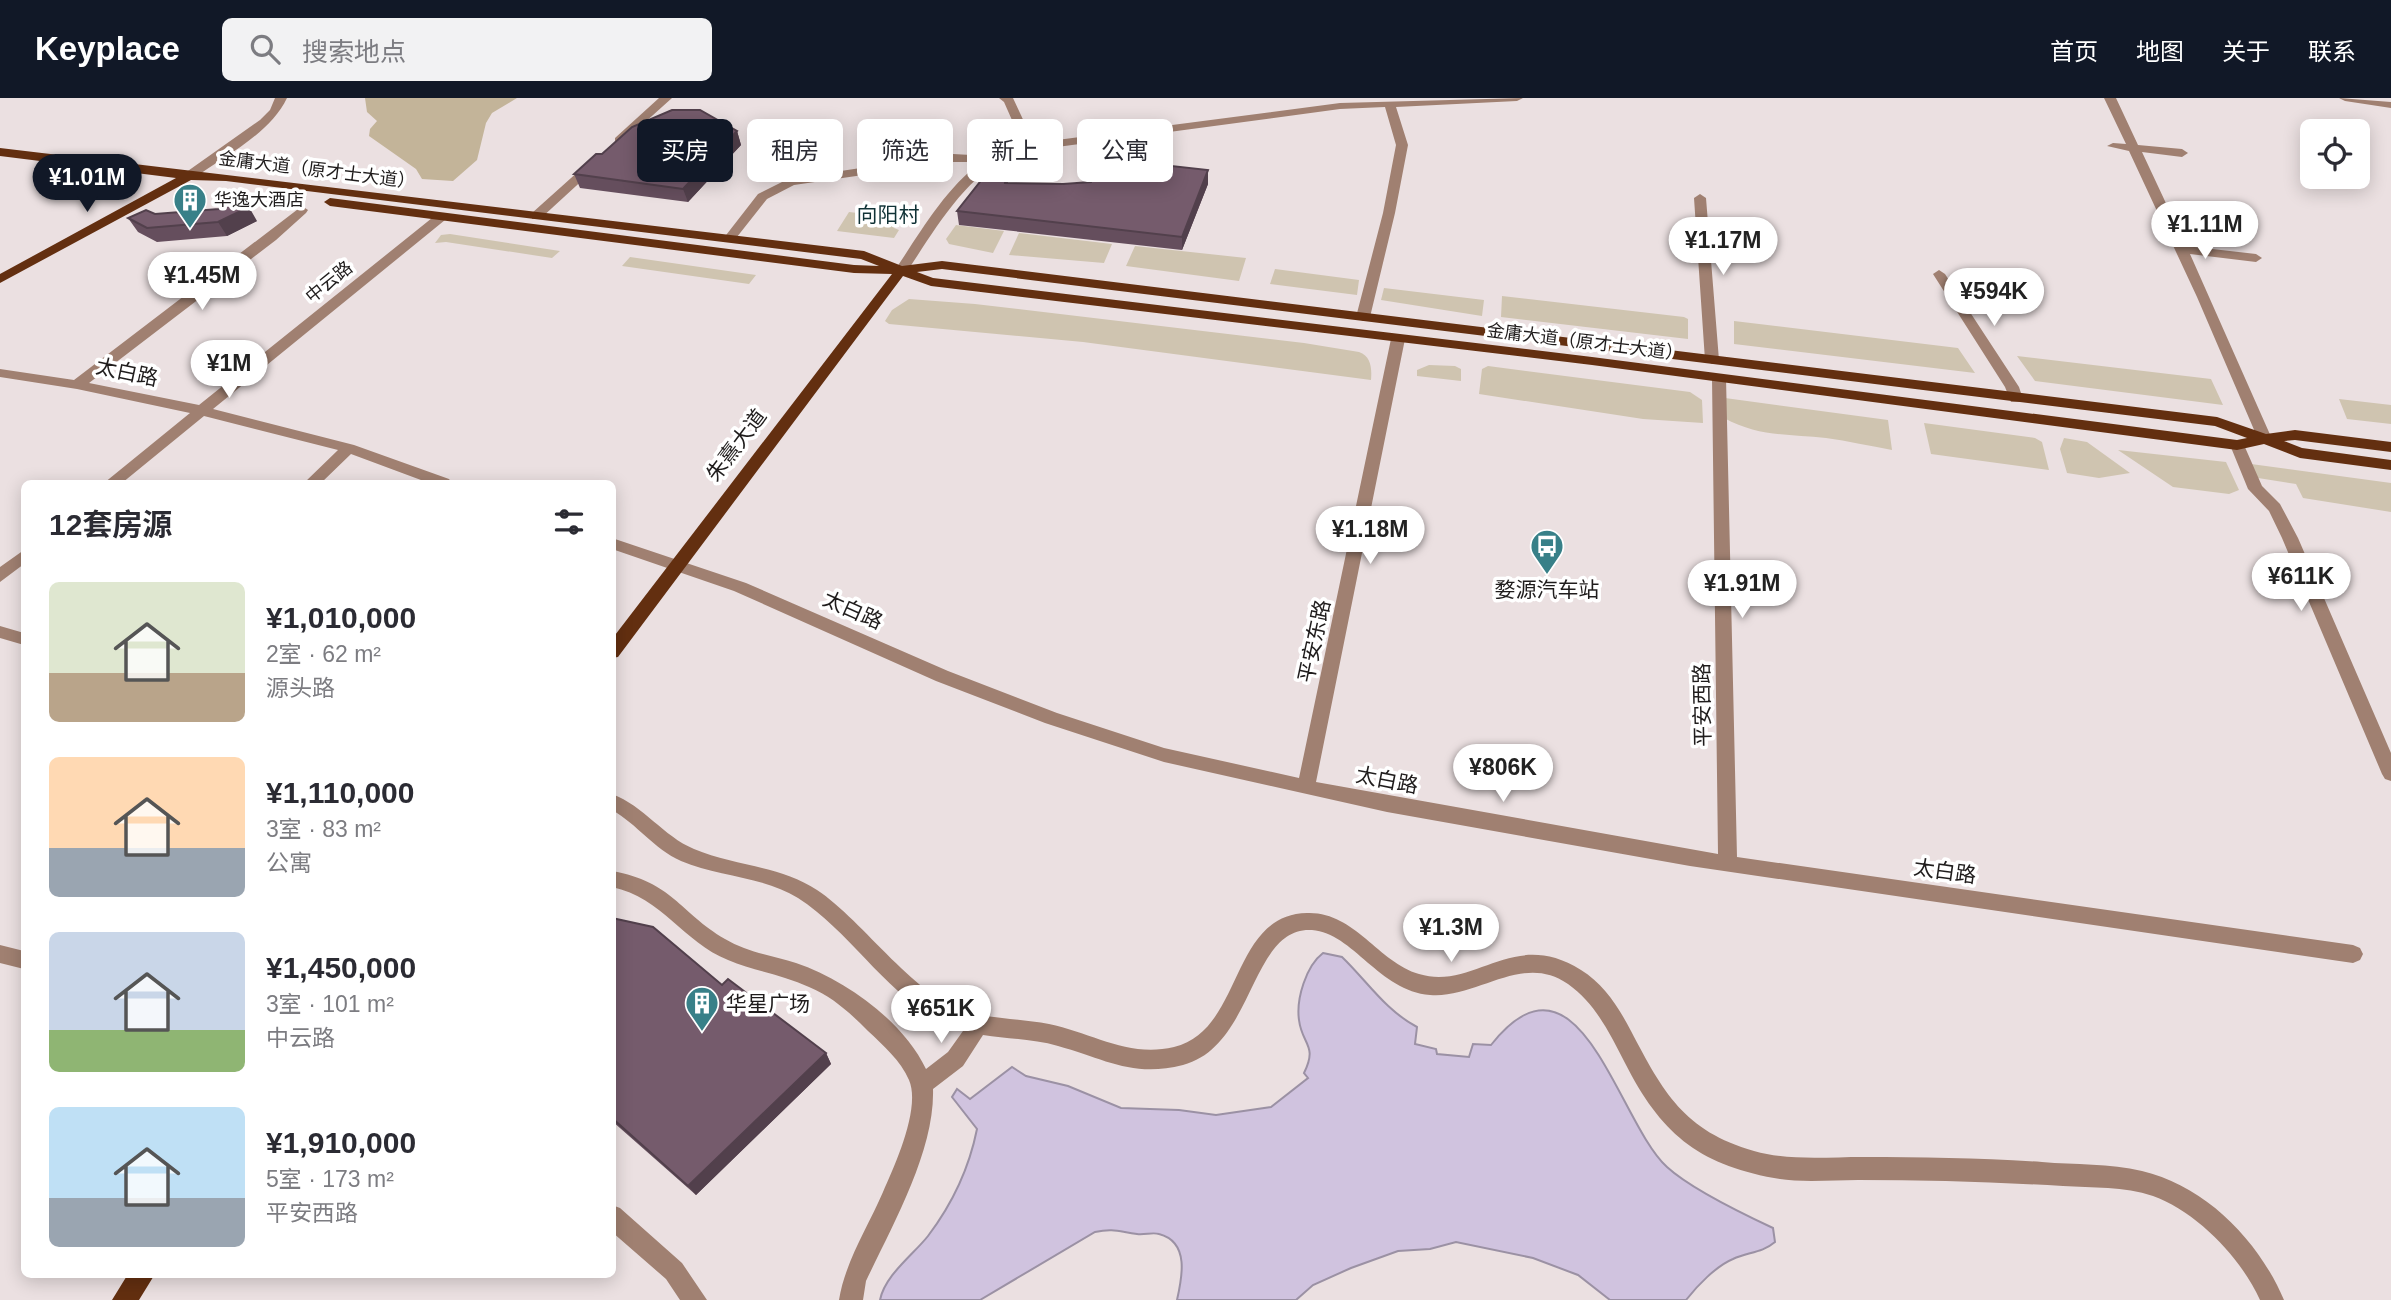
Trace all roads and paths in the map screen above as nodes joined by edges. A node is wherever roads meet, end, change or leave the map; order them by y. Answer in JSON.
{"nodes":[{"id":1,"x":281,"y":98,"type":"edge"},
{"id":2,"x":666,"y":98,"type":"edge"},
{"id":3,"x":1005,"y":98,"type":"edge"},
{"id":4,"x":1517,"y":98,"type":"edge"},
{"id":5,"x":2110,"y":98,"type":"edge"},
{"id":6,"x":2345,"y":98,"type":"edge"},
{"id":7,"x":1389,"y":103,"type":"junction"},
{"id":8,"x":2391,"y":105,"type":"edge"},
{"id":9,"x":1017,"y":119,"type":"edge"},
{"id":10,"x":1063,"y":142,"type":"edge"},
{"id":11,"x":2113,"y":146,"type":"dead end"},
{"id":12,"x":2133,"y":148,"type":"junction"},
{"id":13,"x":610,"y":149,"type":"edge"},
{"id":14,"x":0,"y":152,"type":"edge"},
{"id":15,"x":2182,"y":153,"type":"dead end"},
{"id":16,"x":600,"y":158,"type":"edge"},
{"id":17,"x":967,"y":158,"type":"edge"},
{"id":18,"x":190,"y":176,"type":"junction"},
{"id":19,"x":967,"y":179,"type":"edge"},
{"id":20,"x":1700,"y":198,"type":"dead end"},
{"id":21,"x":302,"y":210,"type":"dead end"},
{"id":22,"x":536,"y":216,"type":"junction"},
{"id":23,"x":441,"y":217,"type":"junction"},
{"id":24,"x":729,"y":239,"type":"junction"},
{"id":25,"x":2181,"y":249,"type":"junction"},
{"id":26,"x":2256,"y":258,"type":"dead end"},
{"id":27,"x":901,"y":270,"type":"junction"},
{"id":28,"x":1939,"y":274,"type":"dead end"},
{"id":29,"x":0,"y":279,"type":"edge"},
{"id":30,"x":1363,"y":317,"type":"junction"},
{"id":31,"x":1398,"y":339,"type":"junction"},
{"id":32,"x":1712,"y":360,"type":"junction"},
{"id":33,"x":0,"y":373,"type":"edge"},
{"id":34,"x":1719,"y":378,"type":"junction"},
{"id":35,"x":77,"y":385,"type":"junction"},
{"id":36,"x":2016,"y":399,"type":"junction"},
{"id":37,"x":199,"y":410,"type":"junction"},
{"id":38,"x":2265,"y":439,"type":"junction"},
{"id":39,"x":2237,"y":445,"type":"junction"},
{"id":40,"x":2391,"y":447,"type":"edge"},
{"id":41,"x":349,"y":448,"type":"junction"},
{"id":42,"x":2391,"y":465,"type":"edge"},
{"id":43,"x":116,"y":480,"type":"edge"},
{"id":44,"x":315,"y":480,"type":"edge"},
{"id":45,"x":436,"y":480,"type":"edge"},
{"id":46,"x":616,"y":544,"type":"edge"},
{"id":47,"x":21,"y":558,"type":"edge"},
{"id":48,"x":678,"y":566,"type":"junction"},
{"id":49,"x":0,"y":576,"type":"edge"},
{"id":50,"x":0,"y":632,"type":"edge"},
{"id":51,"x":21,"y":638,"type":"edge"},
{"id":52,"x":616,"y":647,"type":"edge"},
{"id":53,"x":2391,"y":774,"type":"edge"},
{"id":54,"x":1306,"y":786,"type":"junction"},
{"id":55,"x":616,"y":803,"type":"edge"},
{"id":56,"x":1728,"y":863,"type":"junction"},
{"id":57,"x":616,"y":880,"type":"edge"},
{"id":58,"x":0,"y":954,"type":"edge"},
{"id":59,"x":2353,"y":954,"type":"dead end"},
{"id":60,"x":21,"y":959,"type":"edge"},
{"id":61,"x":978,"y":1024,"type":"junction"},
{"id":62,"x":922,"y":1083,"type":"junction"},
{"id":63,"x":616,"y":1220,"type":"edge"},
{"id":64,"x":140,"y":1278,"type":"edge"},
{"id":65,"x":124,"y":1300,"type":"edge"},
{"id":66,"x":695,"y":1300,"type":"edge"},
{"id":67,"x":850,"y":1300,"type":"edge"},
{"id":68,"x":2272,"y":1300,"type":"edge"}],
"edges":[{"from":1,"to":18,"type":"street"},
{"from":2,"to":13,"type":"street"},
{"from":3,"to":9,"type":"street"},
{"from":4,"to":7,"type":"street"},
{"from":5,"to":12,"type":"street"},
{"from":6,"to":8,"type":"street"},
{"from":7,"to":10,"type":"street"},
{"from":7,"to":30,"type":"street"},
{"from":11,"to":12,"type":"street"},
{"from":12,"to":15,"type":"street"},
{"from":12,"to":25,"type":"street"},
{"from":14,"to":18,"type":"main road"},
{"from":16,"to":22,"type":"street"},
{"from":17,"to":24,"type":"street"},
{"from":18,"to":22,"type":"main road","name":"金庸大道（原才士大道）"},
{"from":18,"to":23,"type":"main road","name":"金庸大道（原才士大道）"},
{"from":18,"to":29,"type":"main road"},
{"from":19,"to":27,"type":"street"},
{"from":20,"to":32,"type":"street"},
{"from":21,"to":35,"type":"street"},
{"from":22,"to":24,"type":"main road","name":"金庸大道（原才士大道）"},
{"from":23,"to":27,"type":"main road","name":"金庸大道（原才士大道）"},
{"from":23,"to":37,"type":"street","name":"中云路"},
{"from":24,"to":27,"type":"main road","name":"金庸大道（原才士大道）"},
{"from":25,"to":26,"type":"street"},
{"from":25,"to":38,"type":"street"},
{"from":27,"to":30,"type":"main road","name":"金庸大道（原才士大道）"},
{"from":27,"to":31,"type":"main road","name":"金庸大道（原才士大道）"},
{"from":27,"to":48,"type":"main road","name":"朱熹大道"},
{"from":28,"to":36,"type":"street"},
{"from":30,"to":32,"type":"main road","name":"金庸大道（原才士大道）"},
{"from":31,"to":34,"type":"main road","name":"金庸大道（原才士大道）"},
{"from":31,"to":54,"type":"street","name":"平安东路"},
{"from":32,"to":36,"type":"main road","name":"金庸大道（原才士大道）"},
{"from":33,"to":35,"type":"street","name":"太白路"},
{"from":34,"to":39,"type":"main road","name":"金庸大道（原才士大道）"},
{"from":34,"to":56,"type":"street","name":"平安西路"},
{"from":35,"to":37,"type":"street","name":"太白路"},
{"from":36,"to":38,"type":"main road","name":"金庸大道（原才士大道）"},
{"from":37,"to":41,"type":"street","name":"太白路"},
{"from":37,"to":43,"type":"street","name":"中云路"},
{"from":38,"to":39,"type":"main road","name":"金庸大道（原才士大道）"},
{"from":38,"to":40,"type":"main road","name":"金庸大道（原才士大道）"},
{"from":38,"to":42,"type":"main road","name":"金庸大道（原才士大道）"},
{"from":39,"to":53,"type":"street"},
{"from":41,"to":44,"type":"street"},
{"from":41,"to":45,"type":"street","name":"太白路"},
{"from":46,"to":48,"type":"street","name":"太白路"},
{"from":47,"to":49,"type":"street"},
{"from":48,"to":52,"type":"main road","name":"朱熹大道"},
{"from":48,"to":54,"type":"street","name":"太白路"},
{"from":50,"to":51,"type":"street"},
{"from":54,"to":56,"type":"street","name":"太白路"},
{"from":55,"to":61,"type":"street"},
{"from":56,"to":59,"type":"street","name":"太白路"},
{"from":57,"to":62,"type":"street"},
{"from":58,"to":60,"type":"street"},
{"from":61,"to":62,"type":"street"},
{"from":61,"to":68,"type":"street"},
{"from":62,"to":67,"type":"street"},
{"from":63,"to":66,"type":"street"},
{"from":64,"to":65,"type":"main road"}]}
